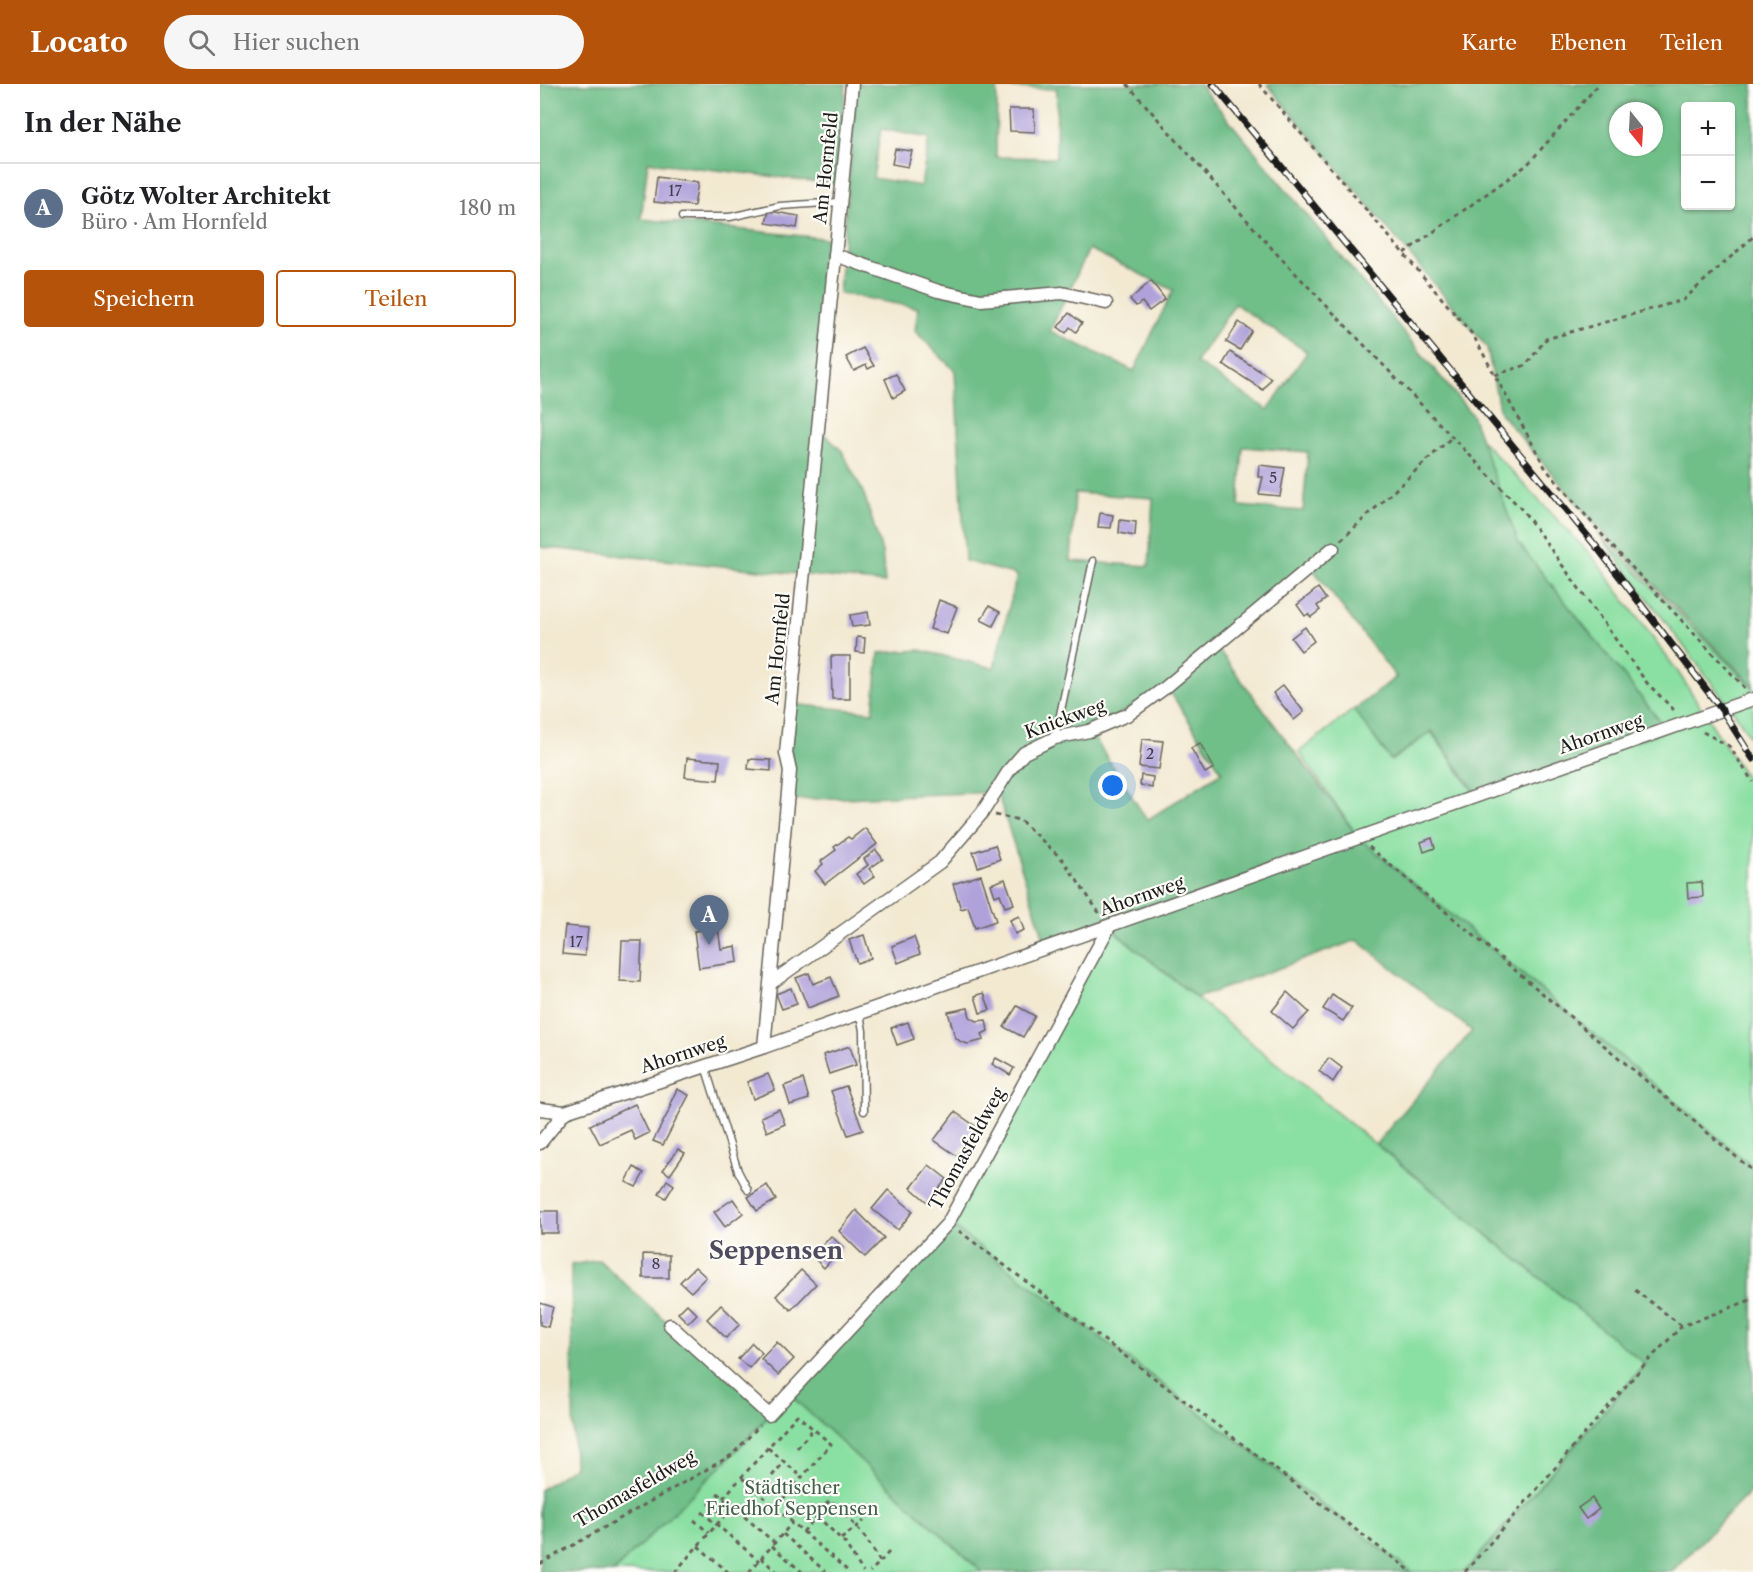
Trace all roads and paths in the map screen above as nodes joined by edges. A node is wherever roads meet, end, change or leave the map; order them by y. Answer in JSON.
{"nodes":[{"id":1,"x":852,"y":84,"type":"edge"},
{"id":2,"x":1127,"y":84,"type":"edge"},
{"id":3,"x":1259,"y":84,"type":"edge"},
{"id":4,"x":1599,"y":84,"type":"edge"},
{"id":5,"x":840,"y":202,"type":"junction"},
{"id":6,"x":682,"y":217,"type":"dead end"},
{"id":7,"x":1753,"y":237,"type":"edge"},
{"id":8,"x":1404,"y":253,"type":"junction"},
{"id":9,"x":835,"y":255,"type":"junction"},
{"id":10,"x":1106,"y":303,"type":"dead end"},
{"id":11,"x":1494,"y":375,"type":"junction"},
{"id":12,"x":1452,"y":437,"type":"junction"},
{"id":13,"x":1333,"y":548,"type":"joint"},
{"id":14,"x":1093,"y":561,"type":"dead end"},
{"id":15,"x":1749,"y":694,"type":"edge"},
{"id":16,"x":1672,"y":709,"type":"dead end"},
{"id":17,"x":1686,"y":723,"type":"junction"},
{"id":18,"x":1055,"y":738,"type":"junction"},
{"id":19,"x":1753,"y":782,"type":"edge"},
{"id":20,"x":982,"y":813,"type":"junction"},
{"id":21,"x":1359,"y":838,"type":"junction"},
{"id":22,"x":1108,"y":927,"type":"junction"},
{"id":23,"x":771,"y":983,"type":"junction"},
{"id":24,"x":860,"y":1014,"type":"junction"},
{"id":25,"x":764,"y":1047,"type":"junction"},
{"id":26,"x":705,"y":1066,"type":"junction"},
{"id":27,"x":540,"y":1109,"type":"edge"},
{"id":28,"x":864,"y":1111,"type":"dead end"},
{"id":29,"x":565,"y":1112,"type":"junction"},
{"id":30,"x":540,"y":1143,"type":"edge"},
{"id":31,"x":1753,"y":1171,"type":"edge"},
{"id":32,"x":748,"y":1190,"type":"dead end"},
{"id":33,"x":948,"y":1223,"type":"junction"},
{"id":34,"x":1635,"y":1290,"type":"dead end"},
{"id":35,"x":1753,"y":1299,"type":"edge"},
{"id":36,"x":670,"y":1324,"type":"dead end"},
{"id":37,"x":1682,"y":1326,"type":"junction"},
{"id":38,"x":770,"y":1415,"type":"junction"},
{"id":39,"x":813,"y":1429,"type":"junction"},
{"id":40,"x":768,"y":1448,"type":"junction"},
{"id":41,"x":797,"y":1448,"type":"dead end"},
{"id":42,"x":784,"y":1462,"type":"junction"},
{"id":43,"x":772,"y":1476,"type":"dead end"},
{"id":44,"x":802,"y":1477,"type":"junction"},
{"id":45,"x":741,"y":1478,"type":"junction"},
{"id":46,"x":717,"y":1492,"type":"dead end"},
{"id":47,"x":723,"y":1498,"type":"junction"},
{"id":48,"x":709,"y":1503,"type":"dead end"},
{"id":49,"x":733,"y":1506,"type":"junction"},
{"id":50,"x":775,"y":1508,"type":"junction"},
{"id":51,"x":702,"y":1512,"type":"dead end"},
{"id":52,"x":724,"y":1516,"type":"junction"},
{"id":53,"x":817,"y":1516,"type":"junction"},
{"id":54,"x":694,"y":1520,"type":"dead end"},
{"id":55,"x":864,"y":1521,"type":"dead end"},
{"id":56,"x":792,"y":1523,"type":"junction"},
{"id":57,"x":717,"y":1524,"type":"junction"},
{"id":58,"x":857,"y":1527,"type":"junction"},
{"id":59,"x":803,"y":1532,"type":"junction"},
{"id":60,"x":709,"y":1533,"type":"junction"},
{"id":61,"x":783,"y":1534,"type":"junction"},
{"id":62,"x":841,"y":1539,"type":"junction"},
{"id":63,"x":773,"y":1544,"type":"junction"},
{"id":64,"x":698,"y":1546,"type":"junction"},
{"id":65,"x":889,"y":1551,"type":"dead end"},
{"id":66,"x":760,"y":1560,"type":"junction"},
{"id":67,"x":880,"y":1562,"type":"junction"},
{"id":68,"x":540,"y":1564,"type":"edge"},
{"id":69,"x":751,"y":1571,"type":"edge"},
{"id":70,"x":675,"y":1572,"type":"edge"},
{"id":71,"x":728,"y":1572,"type":"edge"},
{"id":72,"x":777,"y":1572,"type":"edge"},
{"id":73,"x":802,"y":1572,"type":"edge"},
{"id":74,"x":826,"y":1572,"type":"edge"},
{"id":75,"x":849,"y":1572,"type":"edge"},
{"id":76,"x":863,"y":1572,"type":"edge"},
{"id":77,"x":870,"y":1572,"type":"edge"},
{"id":78,"x":1412,"y":1572,"type":"edge"},
{"id":79,"x":1465,"y":1572,"type":"edge"}],
"edges":[{"from":1,"to":5,"type":"street","name":"Am Hornfeld"},
{"from":2,"to":12,"type":"path"},
{"from":3,"to":8,"type":"path"},
{"from":4,"to":8,"type":"path"},
{"from":5,"to":6,"type":"lane"},
{"from":5,"to":9,"type":"street","name":"Am Hornfeld"},
{"from":7,"to":11,"type":"path"},
{"from":8,"to":11,"type":"path"},
{"from":9,"to":10,"type":"street"},
{"from":9,"to":23,"type":"street","name":"Am Hornfeld"},
{"from":11,"to":15,"type":"path"},
{"from":12,"to":13,"type":"path"},
{"from":12,"to":16,"type":"path"},
{"from":13,"to":18,"type":"street","name":"Knickweg"},
{"from":14,"to":18,"type":"lane"},
{"from":15,"to":17,"type":"street","name":"Ahornweg"},
{"from":17,"to":19,"type":"path"},
{"from":17,"to":21,"type":"street","name":"Ahornweg"},
{"from":18,"to":20,"type":"street","name":"Knickweg"},
{"from":20,"to":22,"type":"path"},
{"from":20,"to":23,"type":"street","name":"Knickweg"},
{"from":21,"to":22,"type":"street","name":"Ahornweg"},
{"from":21,"to":31,"type":"path"},
{"from":22,"to":24,"type":"street","name":"Ahornweg"},
{"from":22,"to":33,"type":"street","name":"Thomasfeldweg"},
{"from":23,"to":25,"type":"street","name":"Am Hornfeld"},
{"from":24,"to":25,"type":"street","name":"Ahornweg"},
{"from":24,"to":28,"type":"lane"},
{"from":25,"to":26,"type":"street","name":"Ahornweg"},
{"from":26,"to":29,"type":"street","name":"Ahornweg"},
{"from":26,"to":32,"type":"lane"},
{"from":27,"to":29,"type":"street","name":"Ahornweg"},
{"from":29,"to":30,"type":"street"},
{"from":33,"to":38,"type":"street","name":"Thomasfeldweg"},
{"from":33,"to":78,"type":"path"},
{"from":34,"to":37,"type":"path"},
{"from":35,"to":37,"type":"path"},
{"from":36,"to":38,"type":"street"},
{"from":37,"to":79,"type":"path"},
{"from":38,"to":68,"type":"path","name":"Thomasfeldweg"},
{"from":39,"to":40,"type":"path"},
{"from":39,"to":41,"type":"path"},
{"from":39,"to":44,"type":"path"},
{"from":40,"to":42,"type":"path"},
{"from":40,"to":45,"type":"path"},
{"from":42,"to":43,"type":"path"},
{"from":42,"to":44,"type":"path"},
{"from":44,"to":50,"type":"path"},
{"from":45,"to":47,"type":"path"},
{"from":45,"to":50,"type":"path"},
{"from":46,"to":47,"type":"path"},
{"from":47,"to":49,"type":"path"},
{"from":48,"to":52,"type":"path"},
{"from":49,"to":52,"type":"path"},
{"from":49,"to":63,"type":"path"},
{"from":50,"to":56,"type":"path"},
{"from":51,"to":57,"type":"path"},
{"from":52,"to":57,"type":"path"},
{"from":53,"to":58,"type":"path"},
{"from":53,"to":59,"type":"path"},
{"from":53,"to":62,"type":"path"},
{"from":54,"to":60,"type":"path"},
{"from":55,"to":58,"type":"path"},
{"from":56,"to":59,"type":"path"},
{"from":56,"to":61,"type":"path"},
{"from":57,"to":60,"type":"path"},
{"from":57,"to":66,"type":"path"},
{"from":58,"to":62,"type":"path"},
{"from":58,"to":67,"type":"path"},
{"from":59,"to":75,"type":"path"},
{"from":60,"to":64,"type":"path"},
{"from":61,"to":63,"type":"path"},
{"from":61,"to":74,"type":"path"},
{"from":62,"to":76,"type":"path"},
{"from":63,"to":66,"type":"path"},
{"from":63,"to":73,"type":"path"},
{"from":64,"to":70,"type":"path"},
{"from":64,"to":71,"type":"path"},
{"from":65,"to":67,"type":"path"},
{"from":66,"to":69,"type":"path"},
{"from":66,"to":72,"type":"path"},
{"from":67,"to":77,"type":"path"}]}
